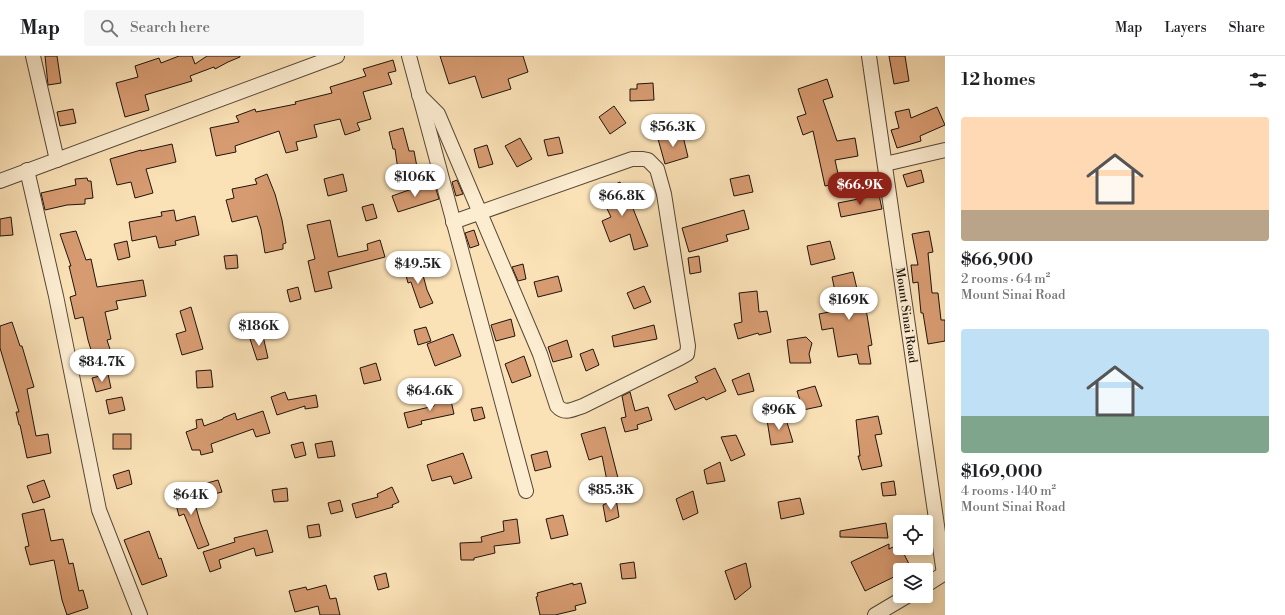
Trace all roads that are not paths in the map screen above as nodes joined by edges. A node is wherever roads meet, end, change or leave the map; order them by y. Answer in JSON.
{"nodes":[{"id":1,"x":33,"y":56,"type":"edge"},
{"id":2,"x":335,"y":56,"type":"edge"},
{"id":3,"x":408,"y":56,"type":"edge"},
{"id":4,"x":869,"y":56,"type":"edge"},
{"id":5,"x":419,"y":96,"type":"junction"},
{"id":6,"x":945,"y":150,"type":"edge"},
{"id":7,"x":57,"y":160,"type":"junction"},
{"id":8,"x":885,"y":164,"type":"junction"},
{"id":9,"x":27,"y":170,"type":"junction"},
{"id":10,"x":0,"y":181,"type":"edge"},
{"id":11,"x":480,"y":213,"type":"junction"},
{"id":12,"x":453,"y":222,"type":"junction"},
{"id":13,"x":526,"y":491,"type":"dead end"},
{"id":14,"x":944,"y":574,"type":"edge"},
{"id":15,"x":933,"y":580,"type":"edge"},
{"id":16,"x":895,"y":603,"type":"edge"},
{"id":17,"x":140,"y":615,"type":"edge"},
{"id":18,"x":875,"y":615,"type":"edge"}],
"edges":[{"from":1,"to":7,"type":"street"},
{"from":2,"to":7,"type":"street"},
{"from":3,"to":5,"type":"street"},
{"from":4,"to":8,"type":"street","name":"Mount Sinai Road"},
{"from":5,"to":11,"type":"street"},
{"from":5,"to":12,"type":"street"},
{"from":6,"to":8,"type":"street"},
{"from":7,"to":9,"type":"street"},
{"from":8,"to":14,"type":"street","name":"Mount Sinai Road"},
{"from":9,"to":10,"type":"street"},
{"from":9,"to":17,"type":"street"},
{"from":11,"to":11,"type":"street"},
{"from":11,"to":12,"type":"street"},
{"from":12,"to":13,"type":"street"},
{"from":14,"to":15,"type":"street"},
{"from":16,"to":18,"type":"street"}]}
